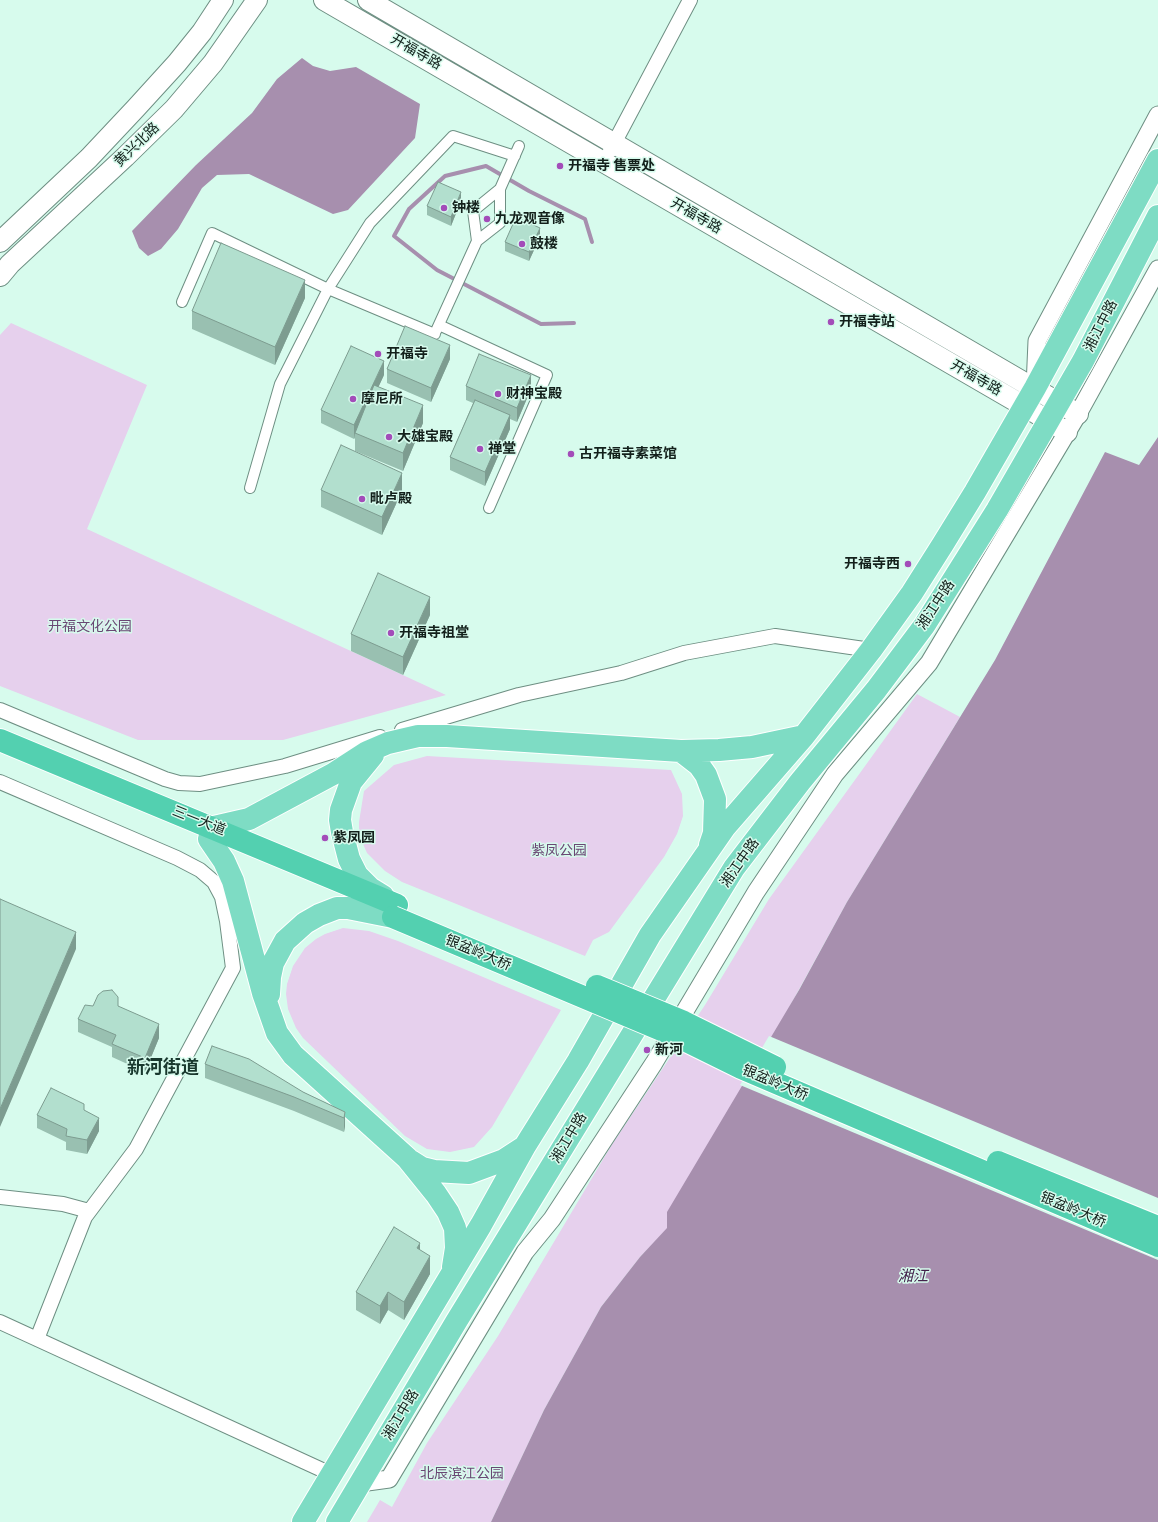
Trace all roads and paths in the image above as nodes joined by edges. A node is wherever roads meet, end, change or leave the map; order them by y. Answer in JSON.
{"nodes":[{"id":1,"x":223,"y":0,"type":"edge"},
{"id":2,"x":257,"y":0,"type":"edge"},
{"id":3,"x":324,"y":0,"type":"edge"},
{"id":4,"x":368,"y":0,"type":"edge"},
{"id":5,"x":690,"y":0,"type":"edge"},
{"id":6,"x":1158,"y":115,"type":"edge"},
{"id":7,"x":614,"y":144,"type":"junction"},
{"id":8,"x":520,"y":146,"type":"dead end"},
{"id":9,"x":514,"y":160,"type":"junction"},
{"id":10,"x":1158,"y":160,"type":"edge"},
{"id":11,"x":604,"y":162,"type":"junction"},
{"id":12,"x":500,"y":189,"type":"junction"},
{"id":13,"x":1158,"y":216,"type":"edge"},
{"id":14,"x":477,"y":241,"type":"junction"},
{"id":15,"x":0,"y":242,"type":"edge"},
{"id":16,"x":1158,"y":269,"type":"edge"},
{"id":17,"x":0,"y":276,"type":"edge"},
{"id":18,"x":328,"y":289,"type":"junction"},
{"id":19,"x":182,"y":302,"type":"dead end"},
{"id":20,"x":439,"y":325,"type":"junction"},
{"id":21,"x":434,"y":334,"type":"junction"},
{"id":22,"x":430,"y":345,"type":"edge"},
{"id":23,"x":1029,"y":397,"type":"junction"},
{"id":24,"x":1054,"y":412,"type":"junction"},
{"id":25,"x":1078,"y":414,"type":"junction"},
{"id":26,"x":1067,"y":432,"type":"junction"},
{"id":27,"x":250,"y":488,"type":"dead end"},
{"id":28,"x":489,"y":508,"type":"dead end"},
{"id":29,"x":871,"y":650,"type":"junction"},
{"id":30,"x":0,"y":710,"type":"edge"},
{"id":31,"x":804,"y":736,"type":"junction"},
{"id":32,"x":0,"y":740,"type":"edge"},
{"id":33,"x":388,"y":743,"type":"junction"},
{"id":34,"x":682,"y":751,"type":"junction"},
{"id":35,"x":0,"y":755,"type":"edge"},
{"id":36,"x":0,"y":782,"type":"edge"},
{"id":37,"x":212,"y":833,"type":"junction"},
{"id":38,"x":706,"y":855,"type":"junction"},
{"id":39,"x":395,"y":911,"type":"junction"},
{"id":40,"x":270,"y":1012,"type":"junction"},
{"id":41,"x":525,"y":1146,"type":"junction"},
{"id":42,"x":407,"y":1158,"type":"junction"},
{"id":43,"x":0,"y":1197,"type":"edge"},
{"id":44,"x":89,"y":1211,"type":"junction"},
{"id":45,"x":552,"y":1219,"type":"junction"},
{"id":46,"x":1158,"y":1227,"type":"edge"},
{"id":47,"x":1158,"y":1246,"type":"edge"},
{"id":48,"x":496,"y":1259,"type":"junction"},
{"id":49,"x":452,"y":1272,"type":"junction"},
{"id":50,"x":0,"y":1322,"type":"edge"},
{"id":51,"x":37,"y":1339,"type":"junction"},
{"id":52,"x":331,"y":1474,"type":"junction"},
{"id":53,"x":360,"y":1483,"type":"junction"},
{"id":54,"x":303,"y":1522,"type":"edge"},
{"id":55,"x":337,"y":1522,"type":"edge"}],
"edges":[{"from":1,"to":15,"type":"main road","name":"黄兴北路"},
{"from":2,"to":17,"type":"main road","name":"黄兴北路"},
{"from":3,"to":11,"type":"main road","name":"开福寺路"},
{"from":4,"to":7,"type":"main road","name":"开福寺路"},
{"from":5,"to":7,"type":"street"},
{"from":6,"to":23,"type":"street","name":"湘江中路"},
{"from":7,"to":11,"type":"street"},
{"from":7,"to":23,"type":"main road","name":"开福寺路"},
{"from":8,"to":9,"type":"street"},
{"from":9,"to":12,"type":"street"},
{"from":9,"to":18,"type":"street"},
{"from":10,"to":23,"type":"main road","name":"湘江中路"},
{"from":11,"to":23,"type":"main road","name":"开福寺路"},
{"from":12,"to":14,"type":"street"},
{"from":12,"to":14,"type":"street"},
{"from":13,"to":24,"type":"main road","name":"湘江中路"},
{"from":14,"to":20,"type":"street"},
{"from":16,"to":25,"type":"street"},
{"from":18,"to":19,"type":"street"},
{"from":18,"to":21,"type":"street"},
{"from":18,"to":27,"type":"street"},
{"from":20,"to":21,"type":"street"},
{"from":20,"to":28,"type":"street"},
{"from":21,"to":22,"type":"street"},
{"from":23,"to":24,"type":"main road","name":"开福寺路"},
{"from":23,"to":29,"type":"main road","name":"湘江中路"},
{"from":24,"to":25,"type":"main road","name":"开福寺路"},
{"from":24,"to":26,"type":"main road","name":"开福寺路"},
{"from":24,"to":48,"type":"main road","name":"湘江中路"},
{"from":25,"to":26,"type":"street"},
{"from":26,"to":45,"type":"street"},
{"from":29,"to":30,"type":"street"},
{"from":29,"to":31,"type":"main road","name":"湘江中路"},
{"from":31,"to":34,"type":"main road"},
{"from":31,"to":38,"type":"main road","name":"湘江中路"},
{"from":32,"to":37,"type":"highway","name":"三一大道"},
{"from":33,"to":34,"type":"main road"},
{"from":33,"to":37,"type":"main road"},
{"from":33,"to":39,"type":"main road"},
{"from":34,"to":38,"type":"main road"},
{"from":35,"to":37,"type":"highway","name":"三一大道"},
{"from":36,"to":44,"type":"street"},
{"from":37,"to":39,"type":"highway","name":"三一大道"},
{"from":37,"to":40,"type":"main road"},
{"from":38,"to":41,"type":"main road","name":"湘江中路"},
{"from":39,"to":40,"type":"main road"},
{"from":39,"to":46,"type":"highway","name":"银盆岭大桥","bridge":true},
{"from":39,"to":47,"type":"highway","name":"银盆岭大桥","bridge":true},
{"from":40,"to":42,"type":"main road"},
{"from":41,"to":42,"type":"main road"},
{"from":41,"to":49,"type":"main road","name":"湘江中路"},
{"from":42,"to":49,"type":"main road"},
{"from":43,"to":44,"type":"street"},
{"from":44,"to":51,"type":"street"},
{"from":45,"to":48,"type":"street"},
{"from":45,"to":53,"type":"street"},
{"from":48,"to":53,"type":"main road","name":"湘江中路"},
{"from":49,"to":52,"type":"main road","name":"湘江中路"},
{"from":50,"to":51,"type":"street"},
{"from":51,"to":52,"type":"street"},
{"from":52,"to":54,"type":"main road","name":"湘江中路"},
{"from":53,"to":55,"type":"main road","name":"湘江中路"}]}
